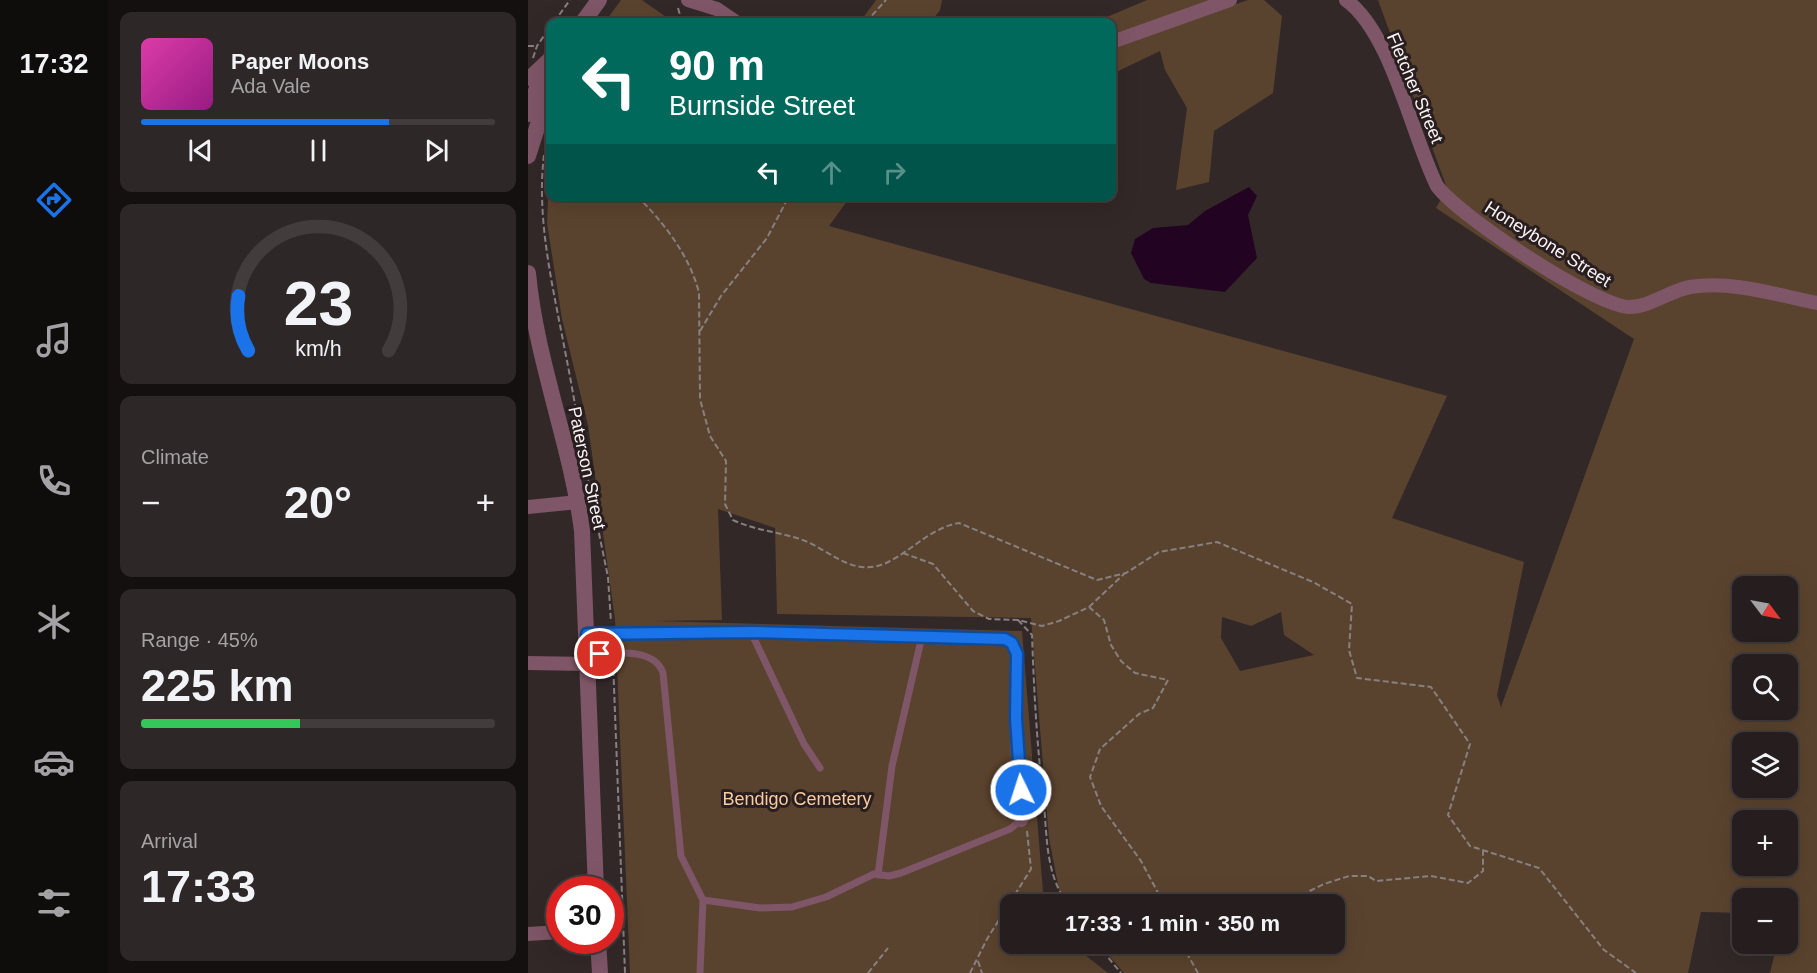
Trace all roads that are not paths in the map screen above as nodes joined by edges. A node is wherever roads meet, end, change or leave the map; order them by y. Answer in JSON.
{"nodes":[{"id":1,"x":599,"y":0,"type":"edge"},
{"id":2,"x":1230,"y":0,"type":"edge"},
{"id":3,"x":1346,"y":0,"type":"edge"},
{"id":4,"x":683,"y":2,"type":"edge"},
{"id":5,"x":720,"y":4,"type":"edge"},
{"id":6,"x":586,"y":18,"type":"edge"},
{"id":7,"x":732,"y":18,"type":"edge"},
{"id":8,"x":1116,"y":41,"type":"edge"},
{"id":9,"x":546,"y":62,"type":"edge"},
{"id":10,"x":546,"y":75,"type":"edge"},
{"id":11,"x":528,"y":79,"type":"edge"},
{"id":12,"x":546,"y":92,"type":"edge"},
{"id":13,"x":534,"y":108,"type":"edge"},
{"id":14,"x":528,"y":156,"type":"edge"},
{"id":15,"x":1443,"y":194,"type":"joint"},
{"id":16,"x":528,"y":273,"type":"edge"},
{"id":17,"x":1817,"y":303,"type":"edge"},
{"id":18,"x":578,"y":502,"type":"junction"},
{"id":19,"x":528,"y":507,"type":"edge"},
{"id":20,"x":751,"y":632,"type":"junction"},
{"id":21,"x":587,"y":634,"type":"junction"},
{"id":22,"x":922,"y":635,"type":"junction"},
{"id":23,"x":588,"y":659,"type":"junction"},
{"id":24,"x":528,"y":663,"type":"edge"},
{"id":25,"x":820,"y":768,"type":"dead end"},
{"id":26,"x":1021,"y":820,"type":"joint"},
{"id":27,"x":878,"y":875,"type":"junction"},
{"id":28,"x":596,"y":876,"type":"edge"},
{"id":29,"x":703,"y":900,"type":"junction"},
{"id":30,"x":546,"y":933,"type":"edge"},
{"id":31,"x":528,"y":934,"type":"edge"},
{"id":32,"x":599,"y":954,"type":"edge"},
{"id":33,"x":600,"y":973,"type":"edge"},
{"id":34,"x":700,"y":973,"type":"edge"}],
"edges":[{"from":1,"to":6,"type":"street"},
{"from":2,"to":8,"type":"street"},
{"from":3,"to":15,"type":"street","name":"Fletcher Street"},
{"from":4,"to":5,"type":"street"},
{"from":5,"to":7,"type":"street"},
{"from":9,"to":11,"type":"street"},
{"from":10,"to":13,"type":"street"},
{"from":12,"to":13,"type":"street"},
{"from":13,"to":14,"type":"street"},
{"from":15,"to":17,"type":"street","name":"Honeybone Street"},
{"from":16,"to":18,"type":"street","name":"Paterson Street"},
{"from":18,"to":19,"type":"street"},
{"from":18,"to":21,"type":"street","name":"Paterson Street"},
{"from":20,"to":21,"type":"street"},
{"from":20,"to":22,"type":"street"},
{"from":20,"to":25,"type":"lane"},
{"from":21,"to":23,"type":"street","name":"Paterson Street"},
{"from":22,"to":26,"type":"street"},
{"from":22,"to":27,"type":"lane"},
{"from":23,"to":24,"type":"street"},
{"from":23,"to":28,"type":"street","name":"Paterson Street"},
{"from":23,"to":29,"type":"lane"},
{"from":26,"to":27,"type":"lane"},
{"from":27,"to":29,"type":"lane"},
{"from":29,"to":34,"type":"lane"},
{"from":30,"to":31,"type":"street"},
{"from":32,"to":33,"type":"street"}]}
